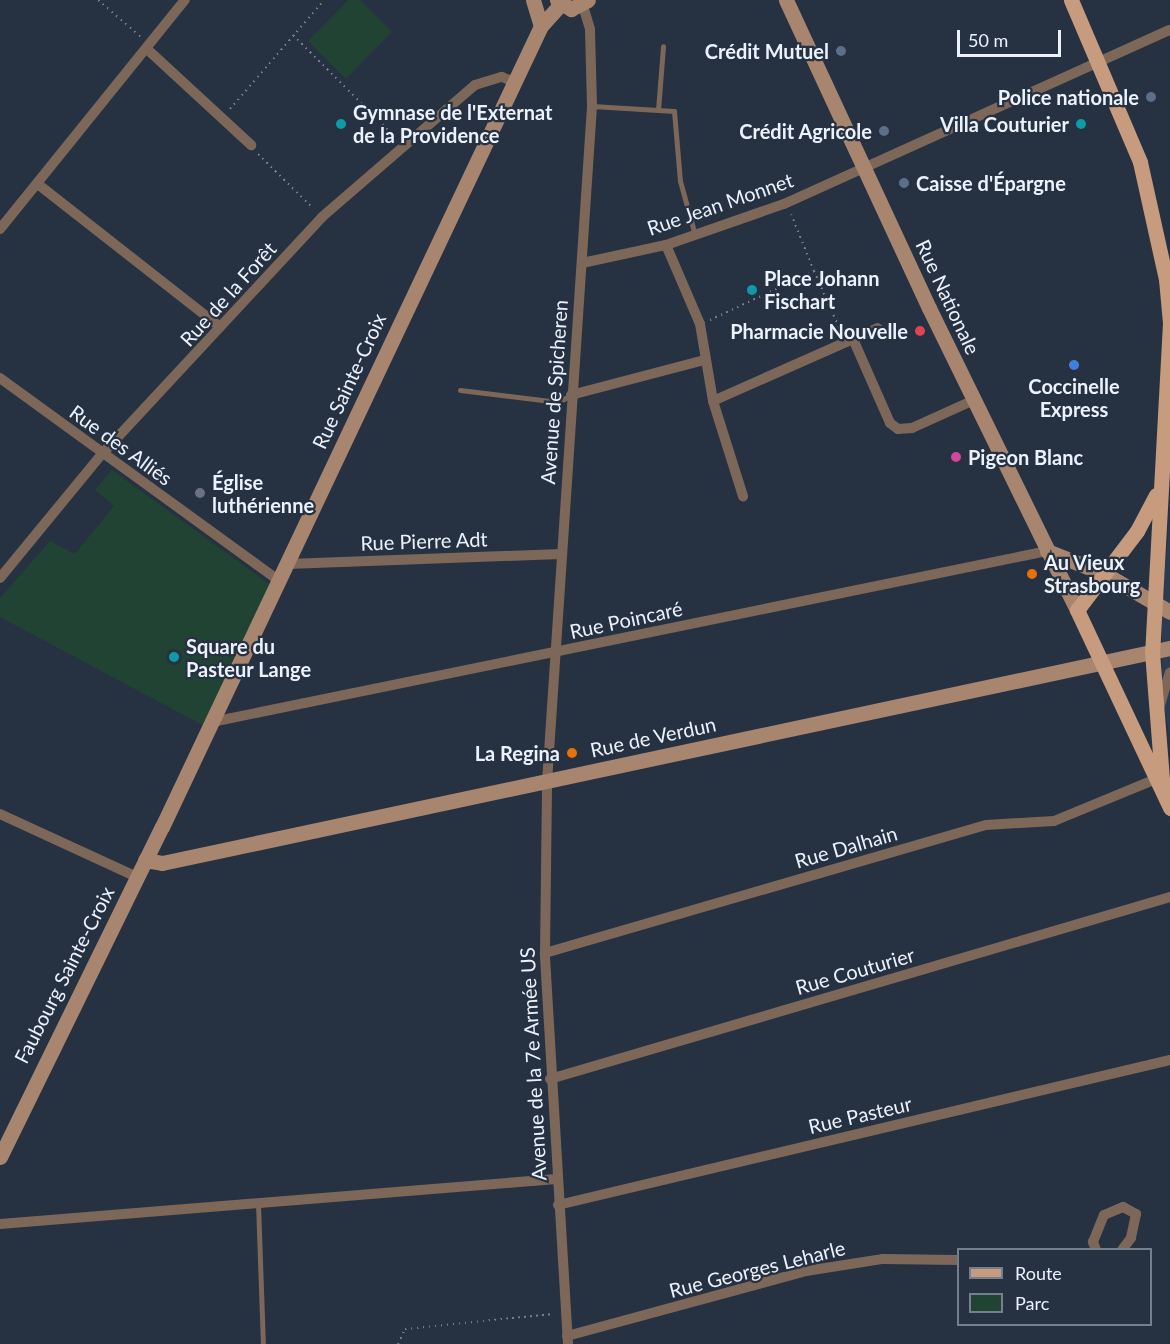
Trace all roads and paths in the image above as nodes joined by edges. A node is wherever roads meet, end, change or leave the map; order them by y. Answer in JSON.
{"nodes":[{"id":1,"x":98,"y":0,"type":"edge"},
{"id":2,"x":185,"y":0,"type":"edge"},
{"id":3,"x":324,"y":0,"type":"edge"},
{"id":4,"x":533,"y":0,"type":"edge"},
{"id":5,"x":786,"y":0,"type":"edge"},
{"id":6,"x":1071,"y":0,"type":"edge"},
{"id":7,"x":558,"y":2,"type":"edge"},
{"id":8,"x":586,"y":3,"type":"edge"},
{"id":9,"x":541,"y":26,"type":"junction"},
{"id":10,"x":1170,"y":30,"type":"edge"},
{"id":11,"x":293,"y":35,"type":"junction"},
{"id":12,"x":663,"y":46,"type":"dead end"},
{"id":13,"x":148,"y":47,"type":"junction"},
{"id":14,"x":1099,"y":63,"type":"junction"},
{"id":15,"x":514,"y":82,"type":"junction"},
{"id":16,"x":592,"y":106,"type":"junction"},
{"id":17,"x":658,"y":110,"type":"junction"},
{"id":18,"x":222,"y":117,"type":"junction"},
{"id":19,"x":394,"y":136,"type":"dead end"},
{"id":20,"x":251,"y":144,"type":"joint"},
{"id":21,"x":865,"y":167,"type":"junction"},
{"id":22,"x":39,"y":184,"type":"junction"},
{"id":23,"x":786,"y":203,"type":"junction"},
{"id":24,"x":322,"y":217,"type":"junction"},
{"id":25,"x":0,"y":230,"type":"edge"},
{"id":26,"x":695,"y":235,"type":"junction"},
{"id":27,"x":666,"y":245,"type":"junction"},
{"id":28,"x":582,"y":263,"type":"junction"},
{"id":29,"x":814,"y":271,"type":"junction"},
{"id":30,"x":700,"y":324,"type":"junction"},
{"id":31,"x":220,"y":327,"type":"junction"},
{"id":32,"x":878,"y":328,"type":"dead end"},
{"id":33,"x":1170,"y":334,"type":"edge"},
{"id":34,"x":849,"y":340,"type":"junction"},
{"id":35,"x":704,"y":360,"type":"junction"},
{"id":36,"x":0,"y":378,"type":"edge"},
{"id":37,"x":460,"y":390,"type":"dead end"},
{"id":38,"x":571,"y":395,"type":"junction"},
{"id":39,"x":974,"y":400,"type":"junction"},
{"id":40,"x":713,"y":401,"type":"junction"},
{"id":41,"x":102,"y":454,"type":"junction"},
{"id":42,"x":1162,"y":480,"type":"edge"},
{"id":43,"x":743,"y":496,"type":"dead end"},
{"id":44,"x":1164,"y":513,"type":"edge"},
{"id":45,"x":1047,"y":551,"type":"junction"},
{"id":46,"x":561,"y":554,"type":"junction"},
{"id":47,"x":288,"y":564,"type":"junction"},
{"id":48,"x":1105,"y":574,"type":"junction"},
{"id":49,"x":0,"y":578,"type":"edge"},
{"id":50,"x":279,"y":582,"type":"junction"},
{"id":51,"x":1153,"y":601,"type":"junction"},
{"id":52,"x":1077,"y":610,"type":"junction"},
{"id":53,"x":1170,"y":612,"type":"edge"},
{"id":54,"x":1170,"y":648,"type":"edge"},
{"id":55,"x":1152,"y":652,"type":"junction"},
{"id":56,"x":555,"y":653,"type":"junction"},
{"id":57,"x":1099,"y":664,"type":"junction"},
{"id":58,"x":1170,"y":673,"type":"edge"},
{"id":59,"x":1157,"y":714,"type":"junction"},
{"id":60,"x":212,"y":722,"type":"junction"},
{"id":61,"x":547,"y":782,"type":"junction"},
{"id":62,"x":1160,"y":786,"type":"junction"},
{"id":63,"x":1170,"y":808,"type":"edge"},
{"id":64,"x":0,"y":814,"type":"edge"},
{"id":65,"x":145,"y":860,"type":"junction"},
{"id":66,"x":137,"y":877,"type":"junction"},
{"id":67,"x":1170,"y":897,"type":"edge"},
{"id":68,"x":545,"y":953,"type":"junction"},
{"id":69,"x":1170,"y":1060,"type":"edge"},
{"id":70,"x":550,"y":1079,"type":"junction"},
{"id":71,"x":0,"y":1157,"type":"edge"},
{"id":72,"x":556,"y":1179,"type":"junction"},
{"id":73,"x":258,"y":1203,"type":"junction"},
{"id":74,"x":558,"y":1205,"type":"junction"},
{"id":75,"x":0,"y":1224,"type":"edge"},
{"id":76,"x":1096,"y":1248,"type":"edge"},
{"id":77,"x":1124,"y":1248,"type":"edge"},
{"id":78,"x":957,"y":1260,"type":"edge"},
{"id":79,"x":565,"y":1312,"type":"junction"},
{"id":80,"x":567,"y":1340,"type":"edge"},
{"id":81,"x":263,"y":1344,"type":"edge"},
{"id":82,"x":398,"y":1344,"type":"edge"}],
"edges":[{"from":1,"to":13,"type":"path"},
{"from":2,"to":13,"type":"street"},
{"from":3,"to":11,"type":"path"},
{"from":4,"to":9,"type":"main road"},
{"from":5,"to":21,"type":"main road","name":"Rue Nationale"},
{"from":6,"to":14,"type":"main road","name":"Rue Nationale"},
{"from":7,"to":8,"type":"main road"},
{"from":7,"to":9,"type":"main road","name":"Rue Sainte-Croix"},
{"from":8,"to":16,"type":"street","name":"Avenue de Spicheren"},
{"from":9,"to":15,"type":"main road","name":"Rue Sainte-Croix"},
{"from":10,"to":14,"type":"street","name":"Rue Jean Monnet"},
{"from":11,"to":18,"type":"path"},
{"from":11,"to":19,"type":"path"},
{"from":12,"to":17,"type":"lane"},
{"from":13,"to":18,"type":"street"},
{"from":13,"to":22,"type":"street"},
{"from":14,"to":21,"type":"street","name":"Rue Jean Monnet"},
{"from":14,"to":33,"type":"main road","name":"Rue Nationale"},
{"from":15,"to":24,"type":"street","name":"Rue de la Forêt"},
{"from":15,"to":47,"type":"main road","name":"Rue Sainte-Croix"},
{"from":16,"to":17,"type":"lane"},
{"from":16,"to":28,"type":"street","name":"Avenue de Spicheren"},
{"from":17,"to":26,"type":"lane"},
{"from":18,"to":20,"type":"street"},
{"from":20,"to":24,"type":"path"},
{"from":21,"to":23,"type":"street","name":"Rue Jean Monnet"},
{"from":21,"to":39,"type":"main road","name":"Rue Nationale"},
{"from":22,"to":25,"type":"street"},
{"from":22,"to":31,"type":"street"},
{"from":23,"to":26,"type":"street","name":"Rue Jean Monnet"},
{"from":23,"to":29,"type":"path"},
{"from":24,"to":31,"type":"street","name":"Rue de la Forêt"},
{"from":26,"to":27,"type":"street","name":"Rue Jean Monnet"},
{"from":27,"to":28,"type":"street","name":"Rue Jean Monnet"},
{"from":27,"to":30,"type":"street"},
{"from":28,"to":38,"type":"street","name":"Avenue de Spicheren"},
{"from":29,"to":30,"type":"path"},
{"from":29,"to":34,"type":"path"},
{"from":30,"to":35,"type":"street"},
{"from":31,"to":41,"type":"street","name":"Rue de la Forêt"},
{"from":32,"to":34,"type":"street"},
{"from":33,"to":42,"type":"main road","name":"Rue Nationale"},
{"from":34,"to":39,"type":"street"},
{"from":34,"to":40,"type":"street"},
{"from":35,"to":38,"type":"street"},
{"from":35,"to":40,"type":"street"},
{"from":36,"to":41,"type":"street","name":"Rue des Alliés"},
{"from":37,"to":38,"type":"lane"},
{"from":38,"to":46,"type":"street","name":"Avenue de Spicheren"},
{"from":39,"to":45,"type":"main road","name":"Rue Nationale"},
{"from":40,"to":43,"type":"street"},
{"from":41,"to":49,"type":"street","name":"Rue de la Forêt"},
{"from":41,"to":50,"type":"street","name":"Rue des Alliés"},
{"from":42,"to":44,"type":"main road","name":"Rue Nationale"},
{"from":42,"to":48,"type":"main road"},
{"from":44,"to":51,"type":"main road","name":"Rue Nationale"},
{"from":45,"to":48,"type":"main road"},
{"from":45,"to":52,"type":"main road","name":"Rue Nationale"},
{"from":45,"to":56,"type":"street","name":"Rue Poincaré"},
{"from":46,"to":47,"type":"street","name":"Rue Pierre Adt"},
{"from":46,"to":56,"type":"street","name":"Avenue de Spicheren"},
{"from":47,"to":50,"type":"main road","name":"Rue Sainte-Croix"},
{"from":48,"to":51,"type":"main road"},
{"from":48,"to":52,"type":"main road"},
{"from":50,"to":60,"type":"main road","name":"Rue Sainte-Croix"},
{"from":51,"to":53,"type":"main road"},
{"from":51,"to":55,"type":"main road","name":"Rue Nationale"},
{"from":52,"to":57,"type":"main road","name":"Rue Nationale"},
{"from":54,"to":55,"type":"main road","name":"Rue de Verdun"},
{"from":55,"to":57,"type":"main road","name":"Rue de Verdun"},
{"from":55,"to":59,"type":"main road","name":"Rue Nationale"},
{"from":56,"to":60,"type":"street","name":"Rue Poincaré"},
{"from":56,"to":61,"type":"street","name":"Avenue de Spicheren"},
{"from":57,"to":61,"type":"main road","name":"Rue de Verdun"},
{"from":57,"to":62,"type":"main road","name":"Rue Nationale"},
{"from":58,"to":59,"type":"street"},
{"from":59,"to":62,"type":"main road","name":"Rue Nationale"},
{"from":60,"to":65,"type":"main road","name":"Rue Sainte-Croix"},
{"from":61,"to":65,"type":"main road","name":"Rue de Verdun"},
{"from":61,"to":68,"type":"street","name":"Avenue de la 7e Armée US"},
{"from":62,"to":63,"type":"main road","name":"Rue Nationale"},
{"from":62,"to":68,"type":"street","name":"Rue Dalhain"},
{"from":64,"to":66,"type":"street"},
{"from":65,"to":66,"type":"main road","name":"Rue Sainte-Croix"},
{"from":66,"to":71,"type":"main road","name":"Faubourg Sainte-Croix"},
{"from":67,"to":70,"type":"street","name":"Rue Couturier"},
{"from":68,"to":70,"type":"street","name":"Avenue de la 7e Armée US"},
{"from":69,"to":74,"type":"street","name":"Rue Pasteur"},
{"from":70,"to":72,"type":"street","name":"Avenue de la 7e Armée US"},
{"from":72,"to":73,"type":"street"},
{"from":72,"to":74,"type":"street","name":"Avenue de la 7e Armée US"},
{"from":73,"to":75,"type":"street"},
{"from":73,"to":81,"type":"lane"},
{"from":74,"to":79,"type":"street","name":"Avenue de la 7e Armée US"},
{"from":76,"to":77,"type":"street"},
{"from":78,"to":80,"type":"street","name":"Rue Georges Leharle"},
{"from":79,"to":80,"type":"street","name":"Avenue de la 7e Armée US"},
{"from":79,"to":82,"type":"path"}]}
